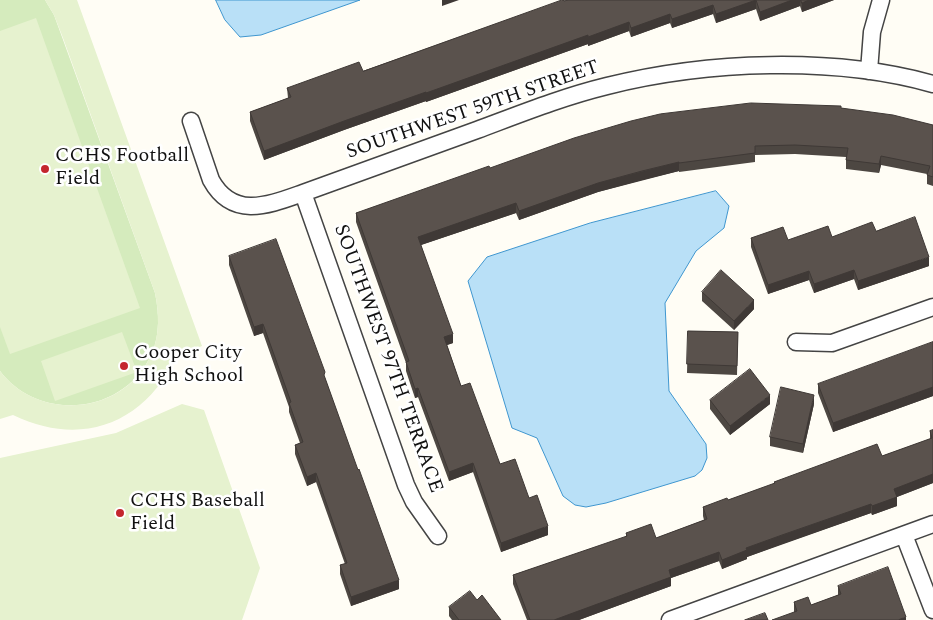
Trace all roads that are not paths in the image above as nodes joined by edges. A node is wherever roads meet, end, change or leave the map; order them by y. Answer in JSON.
{"nodes":[{"id":1,"x":881,"y":0,"type":"edge"},
{"id":2,"x":869,"y":71,"type":"junction"},
{"id":3,"x":933,"y":84,"type":"edge"},
{"id":4,"x":191,"y":121,"type":"dead end"},
{"id":5,"x":303,"y":193,"type":"junction"},
{"id":6,"x":933,"y":307,"type":"edge"},
{"id":7,"x":796,"y":342,"type":"dead end"},
{"id":8,"x":933,"y":524,"type":"edge"},
{"id":9,"x":904,"y":535,"type":"junction"},
{"id":10,"x":438,"y":536,"type":"dead end"},
{"id":11,"x":933,"y":610,"type":"edge"},
{"id":12,"x":670,"y":620,"type":"edge"}],
"edges":[{"from":1,"to":2,"type":"street"},
{"from":2,"to":3,"type":"street","name":"SOUTHWEST 59TH STREET"},
{"from":2,"to":5,"type":"street","name":"SOUTHWEST 59TH STREET"},
{"from":4,"to":5,"type":"street","name":"SOUTHWEST 59TH STREET"},
{"from":5,"to":10,"type":"street","name":"SOUTHWEST 97TH TERRACE"},
{"from":6,"to":7,"type":"street"},
{"from":8,"to":9,"type":"street"},
{"from":9,"to":11,"type":"street"},
{"from":9,"to":12,"type":"street"}]}
